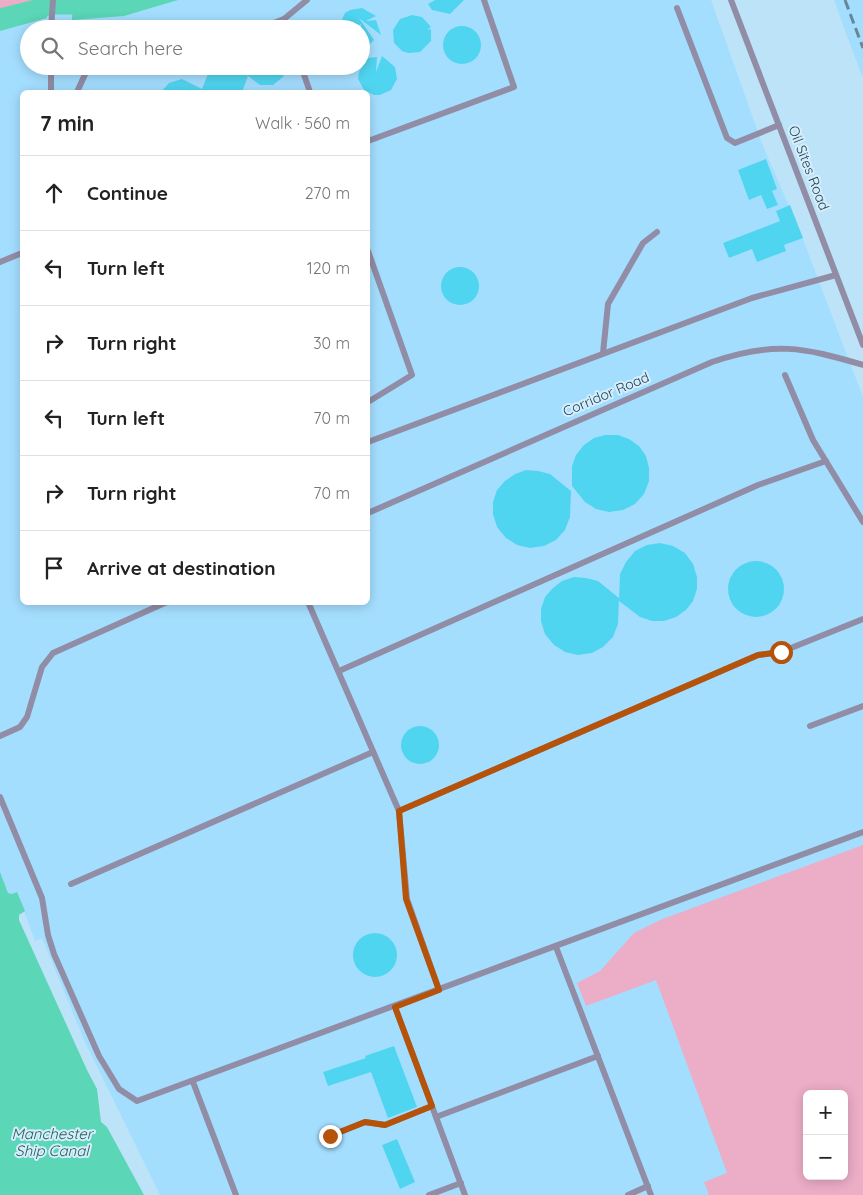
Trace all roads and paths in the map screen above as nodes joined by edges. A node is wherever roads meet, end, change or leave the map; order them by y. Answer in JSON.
{"nodes":[{"id":1,"x":53,"y":0,"type":"edge"},
{"id":2,"x":307,"y":0,"type":"edge"},
{"id":3,"x":484,"y":0,"type":"edge"},
{"id":4,"x":731,"y":0,"type":"edge"},
{"id":5,"x":677,"y":8,"type":"dead end"},
{"id":6,"x":52,"y":20,"type":"edge"},
{"id":7,"x":284,"y":20,"type":"edge"},
{"id":8,"x":51,"y":75,"type":"edge"},
{"id":9,"x":85,"y":75,"type":"edge"},
{"id":10,"x":304,"y":75,"type":"edge"},
{"id":11,"x":52,"y":90,"type":"edge"},
{"id":12,"x":78,"y":90,"type":"edge"},
{"id":13,"x":309,"y":90,"type":"edge"},
{"id":14,"x":779,"y":125,"type":"junction"},
{"id":15,"x":370,"y":140,"type":"edge"},
{"id":16,"x":657,"y":232,"type":"dead end"},
{"id":17,"x":20,"y":254,"type":"edge"},
{"id":18,"x":370,"y":257,"type":"edge"},
{"id":19,"x":0,"y":262,"type":"edge"},
{"id":20,"x":836,"y":275,"type":"junction"},
{"id":21,"x":863,"y":345,"type":"edge"},
{"id":22,"x":604,"y":353,"type":"junction"},
{"id":23,"x":863,"y":365,"type":"edge"},
{"id":24,"x":785,"y":375,"type":"dead end"},
{"id":25,"x":370,"y":401,"type":"edge"},
{"id":26,"x":370,"y":441,"type":"edge"},
{"id":27,"x":826,"y":461,"type":"junction"},
{"id":28,"x":370,"y":512,"type":"edge"},
{"id":29,"x":863,"y":522,"type":"edge"},
{"id":30,"x":160,"y":605,"type":"edge"},
{"id":31,"x":309,"y":605,"type":"edge"},
{"id":32,"x":863,"y":619,"type":"edge"},
{"id":33,"x":338,"y":672,"type":"junction"},
{"id":34,"x":863,"y":706,"type":"edge"},
{"id":35,"x":810,"y":726,"type":"dead end"},
{"id":36,"x":0,"y":736,"type":"edge"},
{"id":37,"x":373,"y":752,"type":"junction"},
{"id":38,"x":0,"y":797,"type":"edge"},
{"id":39,"x":399,"y":811,"type":"junction"},
{"id":40,"x":863,"y":832,"type":"edge"},
{"id":41,"x":71,"y":884,"type":"dead end"},
{"id":42,"x":556,"y":947,"type":"junction"},
{"id":43,"x":439,"y":990,"type":"junction"},
{"id":44,"x":395,"y":1007,"type":"junction"},
{"id":45,"x":598,"y":1056,"type":"junction"},
{"id":46,"x":193,"y":1082,"type":"junction"},
{"id":47,"x":432,"y":1106,"type":"junction"},
{"id":48,"x":436,"y":1117,"type":"junction"},
{"id":49,"x":330,"y":1136,"type":"dead end"},
{"id":50,"x":461,"y":1183,"type":"junction"},
{"id":51,"x":648,"y":1186,"type":"junction"},
{"id":52,"x":236,"y":1195,"type":"edge"},
{"id":53,"x":429,"y":1195,"type":"edge"},
{"id":54,"x":465,"y":1195,"type":"edge"},
{"id":55,"x":628,"y":1195,"type":"edge"},
{"id":56,"x":652,"y":1195,"type":"edge"}],
"edges":[{"from":1,"to":6,"type":"lane"},
{"from":2,"to":7,"type":"lane"},
{"from":3,"to":15,"type":"lane"},
{"from":4,"to":14,"type":"lane","name":"Oil Sites Road"},
{"from":5,"to":14,"type":"lane"},
{"from":8,"to":11,"type":"lane"},
{"from":9,"to":12,"type":"lane"},
{"from":10,"to":13,"type":"lane"},
{"from":14,"to":20,"type":"lane","name":"Oil Sites Road"},
{"from":16,"to":22,"type":"lane"},
{"from":17,"to":19,"type":"lane"},
{"from":18,"to":25,"type":"lane"},
{"from":20,"to":21,"type":"lane","name":"Oil Sites Road"},
{"from":20,"to":22,"type":"lane"},
{"from":22,"to":26,"type":"lane"},
{"from":23,"to":28,"type":"lane","name":"Corridor Road"},
{"from":24,"to":27,"type":"lane"},
{"from":27,"to":29,"type":"lane"},
{"from":27,"to":33,"type":"lane"},
{"from":30,"to":36,"type":"lane"},
{"from":31,"to":33,"type":"lane"},
{"from":32,"to":39,"type":"lane"},
{"from":33,"to":37,"type":"lane"},
{"from":34,"to":35,"type":"lane"},
{"from":37,"to":39,"type":"lane"},
{"from":37,"to":41,"type":"lane"},
{"from":38,"to":46,"type":"lane"},
{"from":39,"to":43,"type":"lane"},
{"from":40,"to":42,"type":"lane"},
{"from":42,"to":43,"type":"lane"},
{"from":42,"to":45,"type":"lane"},
{"from":43,"to":44,"type":"lane"},
{"from":44,"to":46,"type":"lane"},
{"from":44,"to":47,"type":"lane"},
{"from":45,"to":48,"type":"lane"},
{"from":45,"to":51,"type":"lane"},
{"from":46,"to":52,"type":"lane"},
{"from":47,"to":48,"type":"lane"},
{"from":47,"to":49,"type":"lane"},
{"from":48,"to":50,"type":"lane"},
{"from":50,"to":53,"type":"lane"},
{"from":50,"to":54,"type":"lane"},
{"from":51,"to":55,"type":"lane"},
{"from":51,"to":56,"type":"lane"}]}
